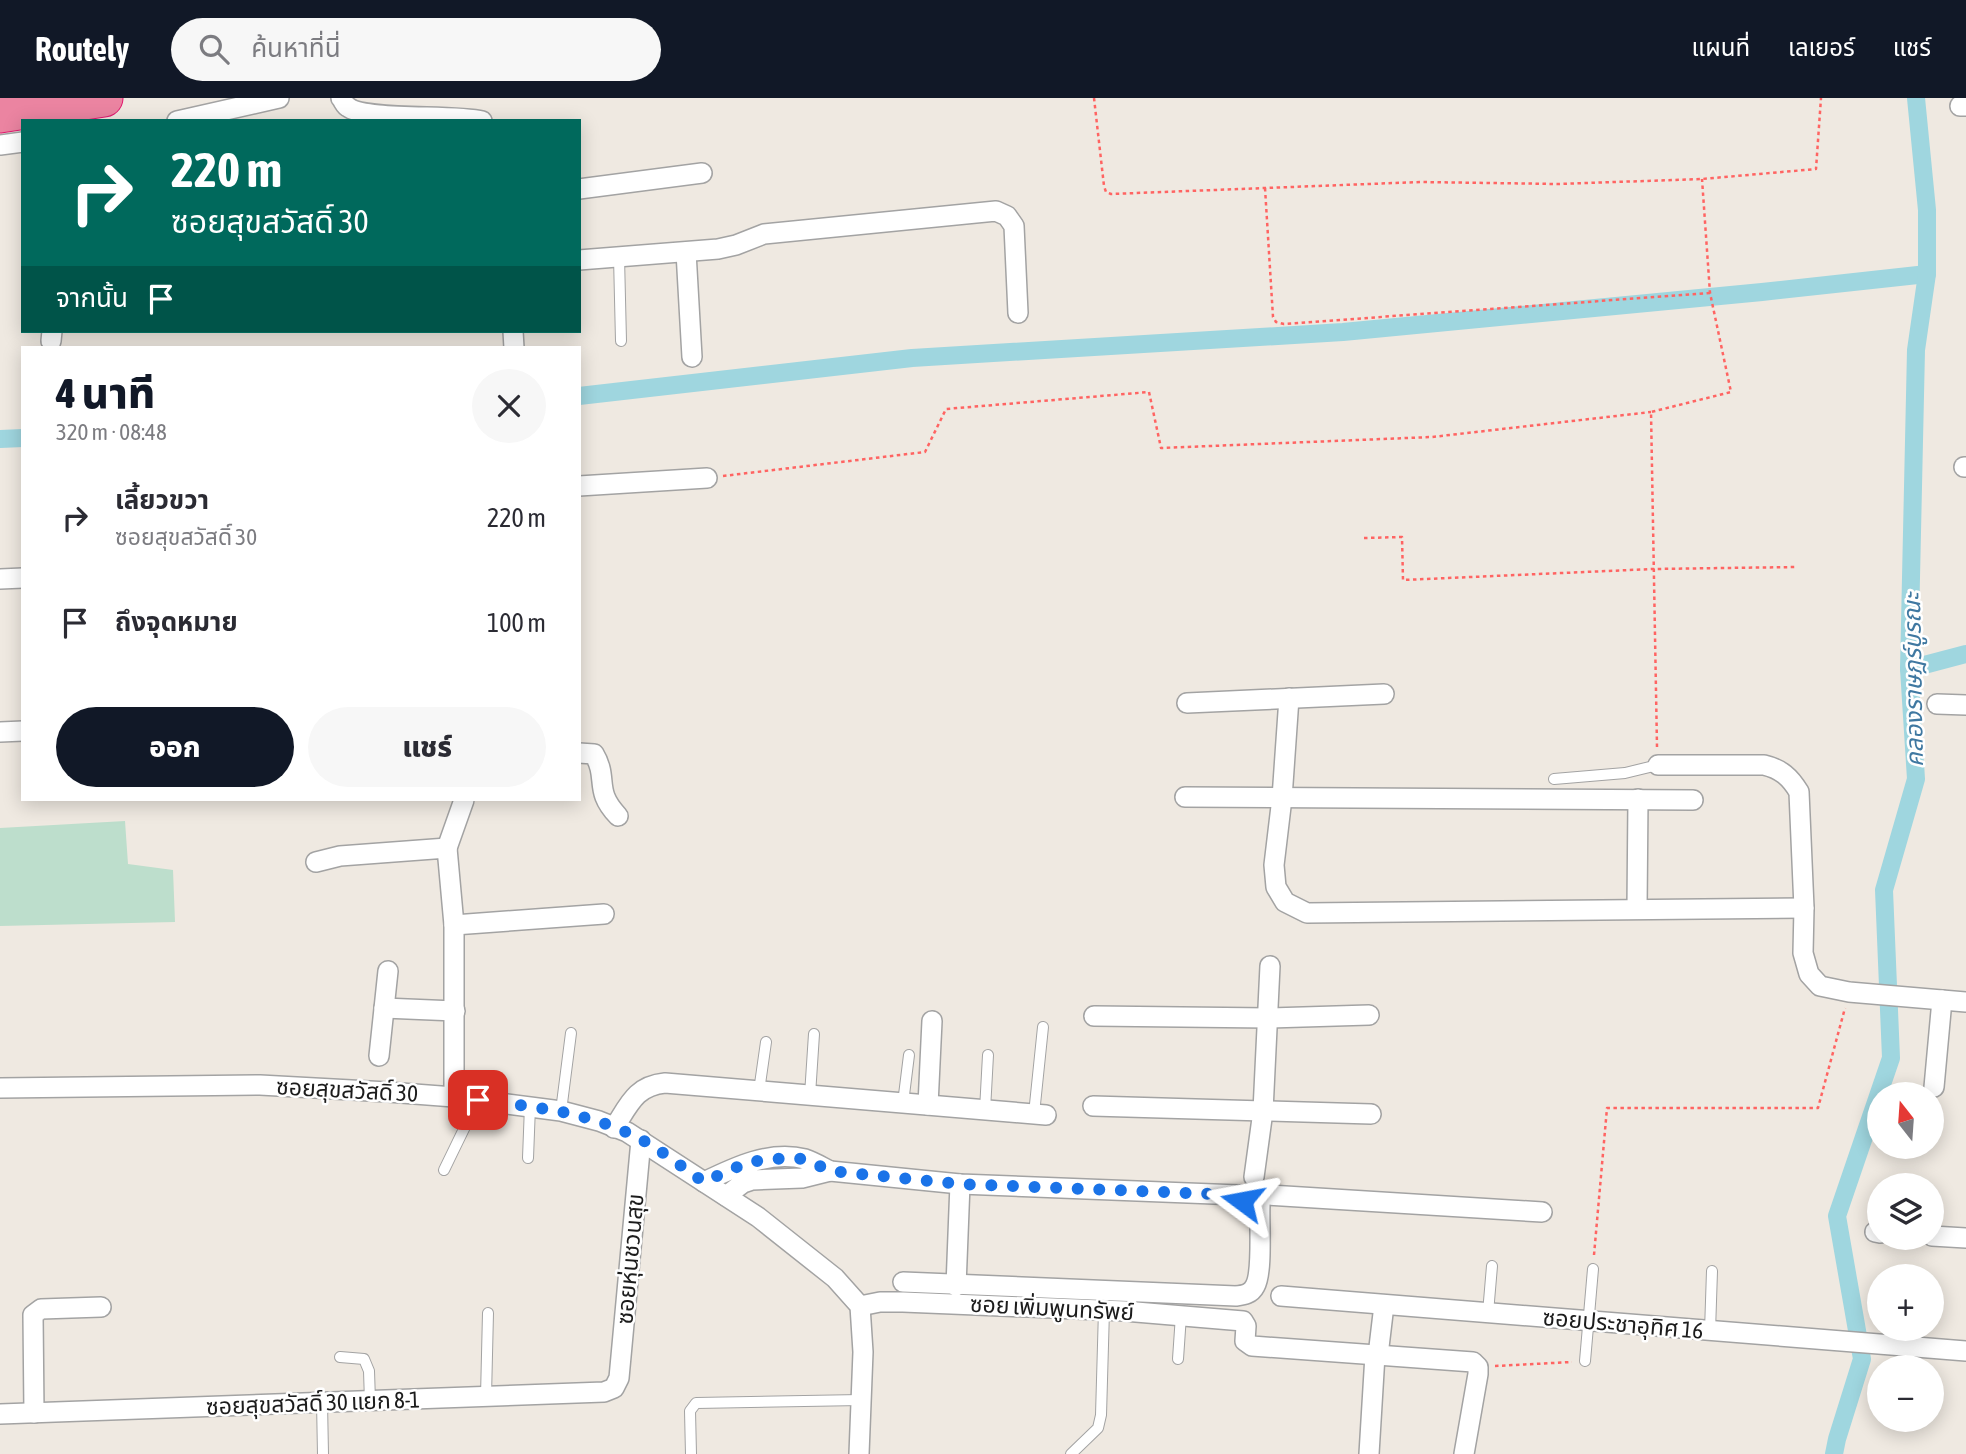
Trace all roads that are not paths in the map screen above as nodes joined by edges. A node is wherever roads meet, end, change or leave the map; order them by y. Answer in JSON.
{"nodes":[{"id":1,"x":21,"y":98,"type":"edge"},
{"id":2,"x":104,"y":98,"type":"edge"},
{"id":3,"x":279,"y":98,"type":"edge"},
{"id":4,"x":341,"y":98,"type":"edge"},
{"id":5,"x":0,"y":101,"type":"edge"},
{"id":6,"x":0,"y":114,"type":"edge"},
{"id":7,"x":225,"y":116,"type":"edge"},
{"id":8,"x":196,"y":119,"type":"edge"},
{"id":9,"x":473,"y":119,"type":"edge"},
{"id":10,"x":21,"y":142,"type":"edge"},
{"id":11,"x":0,"y":145,"type":"edge"},
{"id":12,"x":702,"y":173,"type":"dead end"},
{"id":13,"x":581,"y":189,"type":"edge"},
{"id":14,"x":686,"y":252,"type":"junction"},
{"id":15,"x":619,"y":257,"type":"junction"},
{"id":16,"x":581,"y":260,"type":"edge"},
{"id":17,"x":1018,"y":313,"type":"dead end"},
{"id":18,"x":621,"y":341,"type":"dead end"},
{"id":19,"x":692,"y":357,"type":"dead end"},
{"id":20,"x":707,"y":478,"type":"road end"},
{"id":21,"x":581,"y":486,"type":"edge"},
{"id":22,"x":21,"y":578,"type":"edge"},
{"id":23,"x":0,"y":579,"type":"edge"},
{"id":24,"x":1384,"y":694,"type":"dead end"},
{"id":25,"x":1289,"y":698,"type":"junction"},
{"id":26,"x":1187,"y":702,"type":"dead end"},
{"id":27,"x":1937,"y":704,"type":"dead end"},
{"id":28,"x":1966,"y":705,"type":"edge"},
{"id":29,"x":21,"y":731,"type":"edge"},
{"id":30,"x":0,"y":732,"type":"edge"},
{"id":31,"x":581,"y":753,"type":"edge"},
{"id":32,"x":1658,"y":765,"type":"joint"},
{"id":33,"x":1554,"y":779,"type":"dead end"},
{"id":34,"x":1185,"y":797,"type":"dead end"},
{"id":35,"x":1282,"y":798,"type":"junction"},
{"id":36,"x":1638,"y":799,"type":"junction"},
{"id":37,"x":1693,"y":800,"type":"dead end"},
{"id":38,"x":464,"y":801,"type":"edge"},
{"id":39,"x":618,"y":816,"type":"dead end"},
{"id":40,"x":447,"y":848,"type":"junction"},
{"id":41,"x":316,"y":862,"type":"dead end"},
{"id":42,"x":1637,"y":908,"type":"junction"},
{"id":43,"x":1804,"y":908,"type":"junction"},
{"id":44,"x":604,"y":914,"type":"dead end"},
{"id":45,"x":454,"y":925,"type":"junction"},
{"id":46,"x":1270,"y":966,"type":"dead end"},
{"id":47,"x":387,"y":971,"type":"dead end"},
{"id":48,"x":1942,"y":1000,"type":"junction"},
{"id":49,"x":1966,"y":1002,"type":"edge"},
{"id":50,"x":384,"y":1008,"type":"junction"},
{"id":51,"x":455,"y":1011,"type":"junction"},
{"id":52,"x":1369,"y":1014,"type":"dead end"},
{"id":53,"x":1094,"y":1016,"type":"dead end"},
{"id":54,"x":1268,"y":1018,"type":"junction"},
{"id":55,"x":932,"y":1021,"type":"dead end"},
{"id":56,"x":1043,"y":1027,"type":"dead end"},
{"id":57,"x":571,"y":1033,"type":"dead end"},
{"id":58,"x":814,"y":1034,"type":"dead end"},
{"id":59,"x":766,"y":1042,"type":"dead end"},
{"id":60,"x":909,"y":1055,"type":"dead end"},
{"id":61,"x":988,"y":1055,"type":"dead end"},
{"id":62,"x":379,"y":1056,"type":"dead end"},
{"id":63,"x":1934,"y":1082,"type":"edge"},
{"id":64,"x":0,"y":1088,"type":"edge"},
{"id":65,"x":759,"y":1091,"type":"junction"},
{"id":66,"x":810,"y":1095,"type":"junction"},
{"id":67,"x":454,"y":1097,"type":"junction"},
{"id":68,"x":478,"y":1100,"type":"junction"},
{"id":69,"x":903,"y":1103,"type":"junction"},
{"id":70,"x":928,"y":1105,"type":"junction"},
{"id":71,"x":530,"y":1106,"type":"junction"},
{"id":72,"x":1093,"y":1106,"type":"dead end"},
{"id":73,"x":561,"y":1111,"type":"junction"},
{"id":74,"x":985,"y":1111,"type":"junction"},
{"id":75,"x":1263,"y":1111,"type":"junction"},
{"id":76,"x":1040,"y":1114,"type":"joint"},
{"id":77,"x":1371,"y":1114,"type":"dead end"},
{"id":78,"x":614,"y":1128,"type":"junction"},
{"id":79,"x":641,"y":1140,"type":"junction"},
{"id":80,"x":528,"y":1158,"type":"dead end"},
{"id":81,"x":444,"y":1170,"type":"dead end"},
{"id":82,"x":831,"y":1171,"type":"junction"},
{"id":83,"x":1254,"y":1177,"type":"junction"},
{"id":84,"x":704,"y":1182,"type":"junction"},
{"id":85,"x":960,"y":1184,"type":"junction"},
{"id":86,"x":1239,"y":1195,"type":"junction"},
{"id":87,"x":726,"y":1196,"type":"junction"},
{"id":88,"x":1264,"y":1200,"type":"junction"},
{"id":89,"x":1542,"y":1212,"type":"dead end"},
{"id":90,"x":1944,"y":1237,"type":"edge"},
{"id":91,"x":1966,"y":1238,"type":"edge"},
{"id":92,"x":1492,"y":1266,"type":"dead end"},
{"id":93,"x":1593,"y":1269,"type":"road end"},
{"id":94,"x":1712,"y":1271,"type":"dead end"},
{"id":95,"x":902,"y":1282,"type":"dead end"},
{"id":96,"x":956,"y":1286,"type":"junction"},
{"id":97,"x":1281,"y":1296,"type":"dead end"},
{"id":98,"x":1384,"y":1305,"type":"junction"},
{"id":99,"x":860,"y":1306,"type":"junction"},
{"id":100,"x":101,"y":1307,"type":"dead end"},
{"id":101,"x":1104,"y":1310,"type":"junction"},
{"id":102,"x":488,"y":1313,"type":"dead end"},
{"id":103,"x":1488,"y":1313,"type":"junction"},
{"id":104,"x":1181,"y":1315,"type":"junction"},
{"id":105,"x":1589,"y":1321,"type":"junction"},
{"id":106,"x":1710,"y":1331,"type":"junction"},
{"id":107,"x":1966,"y":1350,"type":"edge"},
{"id":108,"x":1377,"y":1351,"type":"junction"},
{"id":109,"x":341,"y":1357,"type":"dead end"},
{"id":110,"x":1178,"y":1359,"type":"dead end"},
{"id":111,"x":1585,"y":1362,"type":"road end"},
{"id":112,"x":619,"y":1378,"type":"joint"},
{"id":113,"x":485,"y":1396,"type":"junction"},
{"id":114,"x":861,"y":1400,"type":"junction"},
{"id":115,"x":370,"y":1401,"type":"junction"},
{"id":116,"x":322,"y":1402,"type":"junction"},
{"id":117,"x":34,"y":1413,"type":"junction"},
{"id":118,"x":0,"y":1414,"type":"edge"},
{"id":119,"x":323,"y":1454,"type":"edge"},
{"id":120,"x":691,"y":1454,"type":"edge"},
{"id":121,"x":859,"y":1454,"type":"edge"},
{"id":122,"x":1070,"y":1454,"type":"edge"},
{"id":123,"x":1369,"y":1454,"type":"edge"},
{"id":124,"x":1464,"y":1454,"type":"edge"}],
"edges":[{"from":1,"to":5,"type":"street"},
{"from":2,"to":6,"type":"highway"},
{"from":3,"to":7,"type":"street"},
{"from":4,"to":9,"type":"street"},
{"from":7,"to":8,"type":"street"},
{"from":10,"to":11,"type":"street"},
{"from":12,"to":13,"type":"street"},
{"from":14,"to":15,"type":"street"},
{"from":14,"to":17,"type":"street"},
{"from":14,"to":19,"type":"street"},
{"from":15,"to":16,"type":"street"},
{"from":15,"to":18,"type":"lane"},
{"from":20,"to":21,"type":"street"},
{"from":22,"to":23,"type":"street"},
{"from":24,"to":25,"type":"street"},
{"from":25,"to":26,"type":"street"},
{"from":25,"to":35,"type":"street"},
{"from":27,"to":28,"type":"street"},
{"from":29,"to":30,"type":"street"},
{"from":31,"to":39,"type":"street"},
{"from":32,"to":33,"type":"lane"},
{"from":32,"to":43,"type":"street"},
{"from":34,"to":35,"type":"street"},
{"from":35,"to":36,"type":"street"},
{"from":35,"to":42,"type":"street"},
{"from":36,"to":37,"type":"street"},
{"from":36,"to":42,"type":"street"},
{"from":38,"to":40,"type":"street"},
{"from":40,"to":41,"type":"street"},
{"from":40,"to":45,"type":"street"},
{"from":42,"to":43,"type":"street"},
{"from":43,"to":48,"type":"street"},
{"from":44,"to":45,"type":"street"},
{"from":45,"to":51,"type":"street"},
{"from":46,"to":54,"type":"street"},
{"from":47,"to":50,"type":"street"},
{"from":48,"to":49,"type":"street"},
{"from":48,"to":63,"type":"street"},
{"from":50,"to":51,"type":"street"},
{"from":50,"to":62,"type":"street"},
{"from":51,"to":67,"type":"street"},
{"from":52,"to":54,"type":"street"},
{"from":53,"to":54,"type":"street"},
{"from":54,"to":75,"type":"street"},
{"from":55,"to":70,"type":"street"},
{"from":56,"to":76,"type":"lane"},
{"from":57,"to":73,"type":"lane"},
{"from":58,"to":66,"type":"lane"},
{"from":59,"to":65,"type":"lane"},
{"from":60,"to":69,"type":"lane"},
{"from":61,"to":74,"type":"lane"},
{"from":64,"to":67,"type":"street","name":"ซอยสุขสวัสดิ์ 30"},
{"from":65,"to":66,"type":"street"},
{"from":65,"to":78,"type":"street"},
{"from":66,"to":69,"type":"street"},
{"from":67,"to":68,"type":"street","name":"ซอยสุขสวัสดิ์ 30"},
{"from":68,"to":71,"type":"street","name":"ซอยสุขสวัสดิ์ 30"},
{"from":68,"to":81,"type":"lane"},
{"from":69,"to":70,"type":"street"},
{"from":70,"to":74,"type":"street"},
{"from":71,"to":73,"type":"street","name":"ซอยสุขสวัสดิ์ 30"},
{"from":71,"to":80,"type":"lane"},
{"from":72,"to":75,"type":"street"},
{"from":73,"to":78,"type":"street","name":"ซอยสุขสวัสดิ์ 30"},
{"from":74,"to":76,"type":"street"},
{"from":75,"to":77,"type":"street"},
{"from":75,"to":83,"type":"street"},
{"from":78,"to":79,"type":"street","name":"ซอยสุขสวัสดิ์ 30"},
{"from":79,"to":84,"type":"street","name":"ซอยสุขสวัสดิ์ 30"},
{"from":79,"to":112,"type":"street","name":"ซอยหุ่นชวนสุข"},
{"from":82,"to":84,"type":"street"},
{"from":82,"to":85,"type":"street"},
{"from":82,"to":87,"type":"street"},
{"from":83,"to":86,"type":"street"},
{"from":83,"to":88,"type":"street"},
{"from":84,"to":87,"type":"street","name":"ซอยสุขสวัสดิ์ 30"},
{"from":85,"to":86,"type":"street"},
{"from":85,"to":96,"type":"street"},
{"from":86,"to":88,"type":"street"},
{"from":87,"to":99,"type":"street","name":"ซอยสุขสวัสดิ์ 30"},
{"from":88,"to":89,"type":"street"},
{"from":88,"to":96,"type":"street"},
{"from":90,"to":91,"type":"street"},
{"from":92,"to":103,"type":"lane"},
{"from":93,"to":105,"type":"lane"},
{"from":94,"to":106,"type":"lane"},
{"from":95,"to":96,"type":"street"},
{"from":97,"to":98,"type":"street","name":"ซอยประชาอุทิศ 16"},
{"from":98,"to":103,"type":"street","name":"ซอยประชาอุทิศ 16"},
{"from":98,"to":108,"type":"street"},
{"from":99,"to":101,"type":"street","name":"ซอย เพิ่มพูนทรัพย์"},
{"from":99,"to":114,"type":"street"},
{"from":100,"to":117,"type":"street"},
{"from":101,"to":104,"type":"street","name":"ซอย เพิ่มพูนทรัพย์"},
{"from":101,"to":122,"type":"lane"},
{"from":102,"to":113,"type":"lane"},
{"from":103,"to":105,"type":"street","name":"ซอยประชาอุทิศ 16"},
{"from":104,"to":108,"type":"street","name":"ซอย เพิ่มพูนทรัพย์"},
{"from":104,"to":110,"type":"lane"},
{"from":105,"to":106,"type":"street","name":"ซอยประชาอุทิศ 16"},
{"from":105,"to":111,"type":"lane"},
{"from":106,"to":107,"type":"street","name":"ซอยประชาอุทิศ 16"},
{"from":108,"to":123,"type":"street"},
{"from":108,"to":124,"type":"street"},
{"from":109,"to":115,"type":"lane"},
{"from":112,"to":113,"type":"street","name":"ซอยสุขสวัสดิ์ 30 แยก 8-1"},
{"from":113,"to":115,"type":"street","name":"ซอยสุขสวัสดิ์ 30 แยก 8-1"},
{"from":114,"to":120,"type":"lane"},
{"from":114,"to":121,"type":"street"},
{"from":115,"to":116,"type":"street","name":"ซอยสุขสวัสดิ์ 30 แยก 8-1"},
{"from":116,"to":117,"type":"street","name":"ซอยสุขสวัสดิ์ 30 แยก 8-1"},
{"from":116,"to":119,"type":"lane"},
{"from":117,"to":118,"type":"street","name":"ซอยสุขสวัสดิ์ 30 แยก 8-1"}]}
